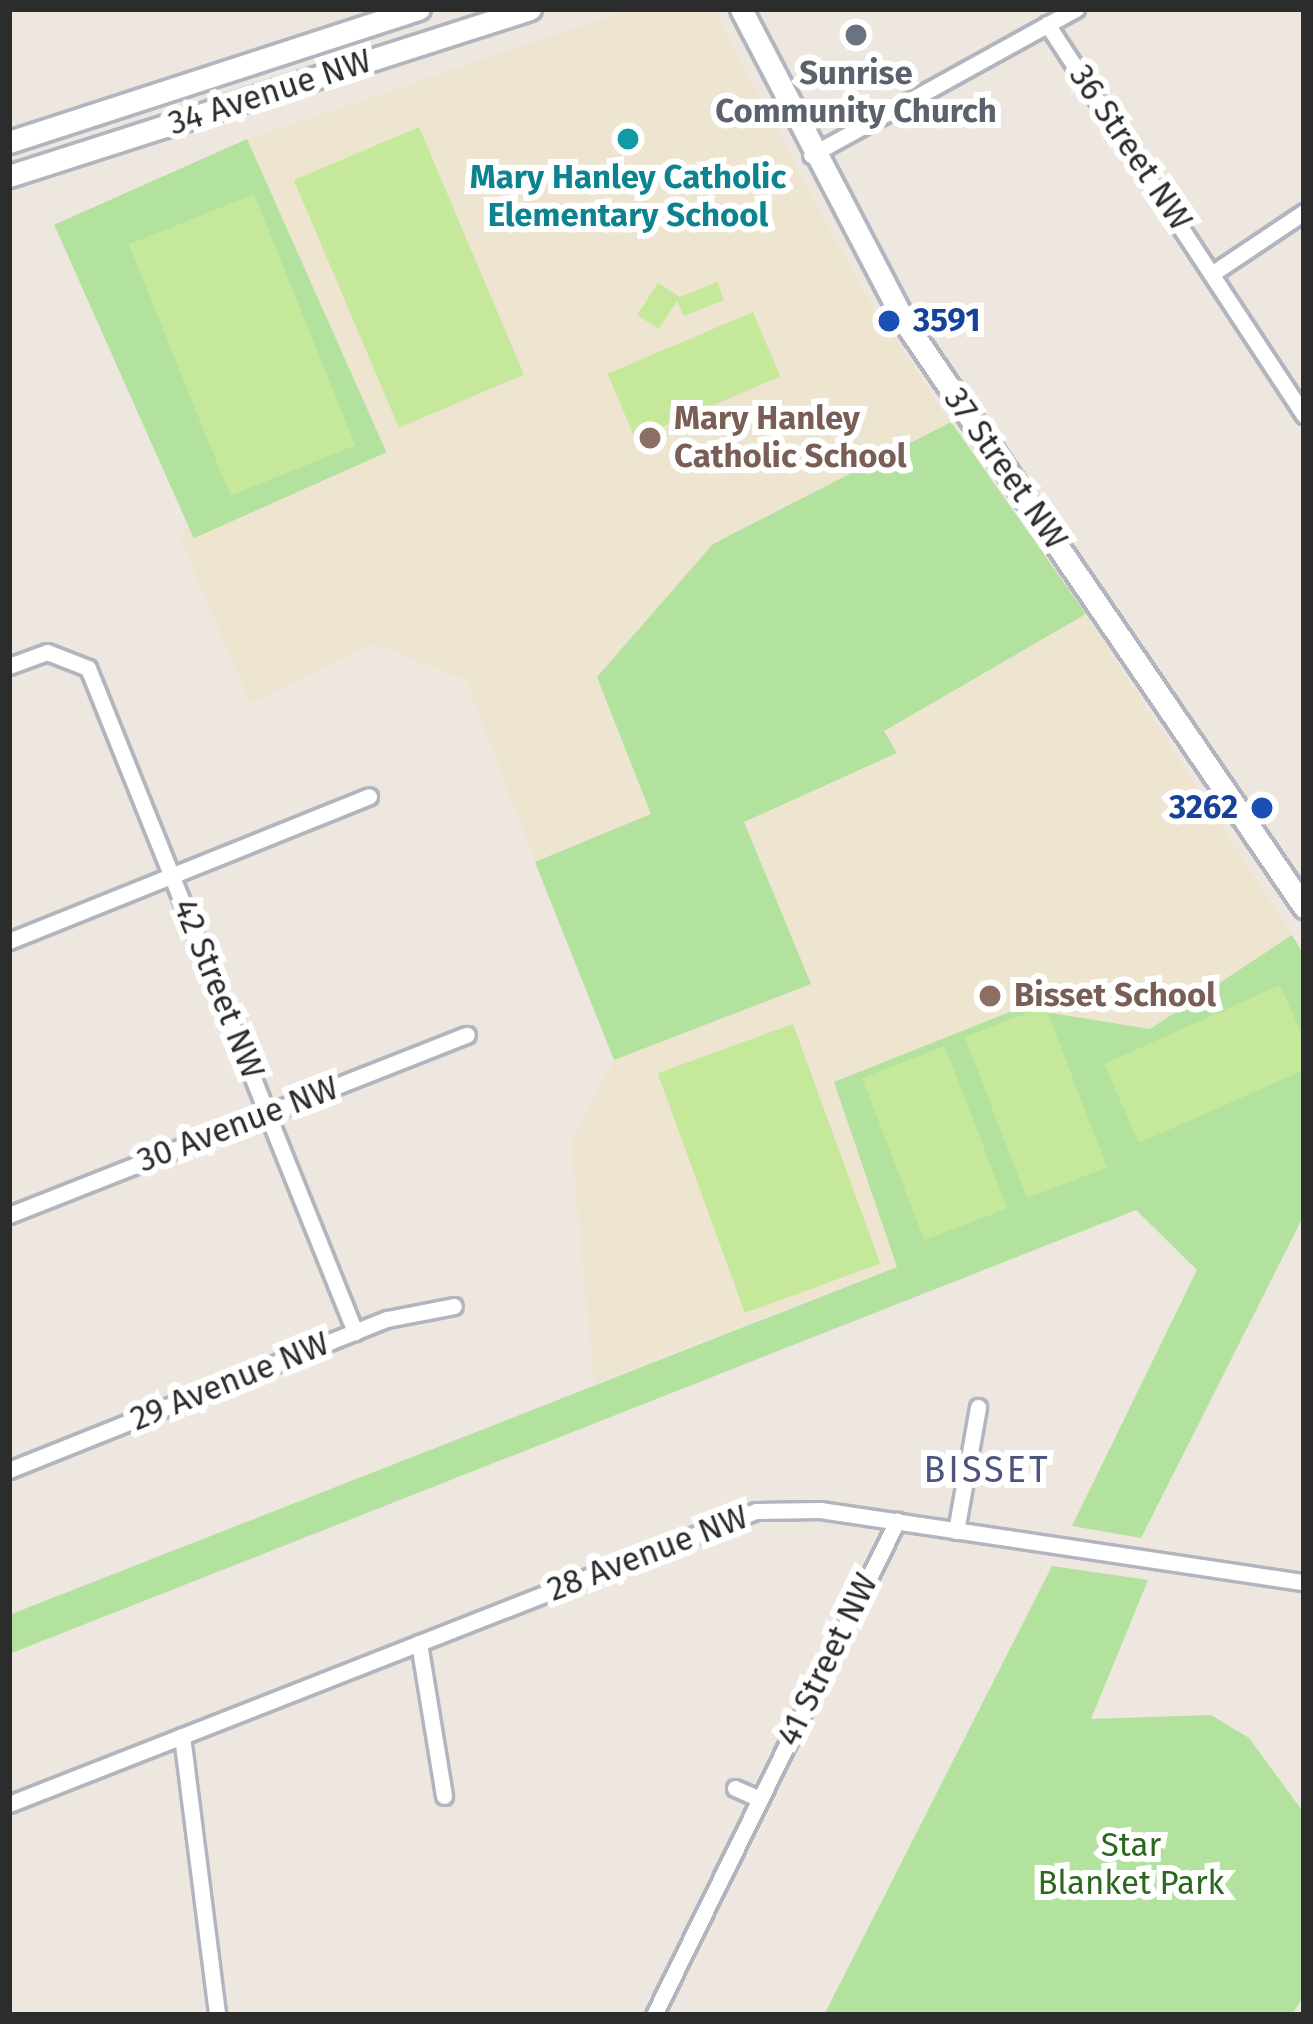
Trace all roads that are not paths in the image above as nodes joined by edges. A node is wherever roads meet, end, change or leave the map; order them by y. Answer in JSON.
{"nodes":[{"id":1,"x":419,"y":9,"type":"edge"},
{"id":2,"x":530,"y":9,"type":"edge"},
{"id":3,"x":741,"y":9,"type":"edge"},
{"id":4,"x":1076,"y":9,"type":"edge"},
{"id":5,"x":1047,"y":24,"type":"junction"},
{"id":6,"x":9,"y":142,"type":"edge"},
{"id":7,"x":812,"y":155,"type":"junction"},
{"id":8,"x":9,"y":176,"type":"edge"},
{"id":9,"x":1304,"y":212,"type":"edge"},
{"id":10,"x":1213,"y":273,"type":"junction"},
{"id":11,"x":1304,"y":415,"type":"edge"},
{"id":12,"x":9,"y":666,"type":"edge"},
{"id":13,"x":369,"y":796,"type":"dead end"},
{"id":14,"x":173,"y":876,"type":"junction"},
{"id":15,"x":1298,"y":880,"type":"edge"},
{"id":16,"x":1304,"y":907,"type":"edge"},
{"id":17,"x":9,"y":941,"type":"edge"},
{"id":18,"x":466,"y":1035,"type":"dead end"},
{"id":19,"x":267,"y":1113,"type":"junction"},
{"id":20,"x":9,"y":1215,"type":"edge"},
{"id":21,"x":454,"y":1306,"type":"dead end"},
{"id":22,"x":355,"y":1332,"type":"junction"},
{"id":23,"x":978,"y":1407,"type":"dead end"},
{"id":24,"x":9,"y":1470,"type":"edge"},
{"id":25,"x":897,"y":1522,"type":"junction"},
{"id":26,"x":956,"y":1531,"type":"junction"},
{"id":27,"x":1304,"y":1581,"type":"edge"},
{"id":28,"x":419,"y":1643,"type":"junction"},
{"id":29,"x":182,"y":1736,"type":"junction"},
{"id":30,"x":735,"y":1788,"type":"dead end"},
{"id":31,"x":443,"y":1796,"type":"dead end"},
{"id":32,"x":760,"y":1799,"type":"junction"},
{"id":33,"x":9,"y":1804,"type":"edge"},
{"id":34,"x":217,"y":2015,"type":"edge"},
{"id":35,"x":654,"y":2015,"type":"edge"}],
"edges":[{"from":1,"to":6,"type":"street","name":"34 Avenue NW"},
{"from":2,"to":8,"type":"street","name":"34 Avenue NW"},
{"from":3,"to":7,"type":"street","name":"37 Street NW"},
{"from":4,"to":5,"type":"street"},
{"from":5,"to":7,"type":"street"},
{"from":5,"to":10,"type":"street","name":"36 Street NW"},
{"from":7,"to":15,"type":"street","name":"37 Street NW"},
{"from":9,"to":10,"type":"street"},
{"from":10,"to":11,"type":"street","name":"36 Street NW"},
{"from":12,"to":14,"type":"street","name":"42 Street NW"},
{"from":13,"to":14,"type":"street"},
{"from":14,"to":17,"type":"street"},
{"from":14,"to":19,"type":"street","name":"42 Street NW"},
{"from":15,"to":16,"type":"street","name":"37 Street NW"},
{"from":18,"to":19,"type":"street","name":"30 Avenue NW"},
{"from":19,"to":20,"type":"street","name":"30 Avenue NW"},
{"from":19,"to":22,"type":"street","name":"42 Street NW"},
{"from":21,"to":22,"type":"street","name":"29 Avenue NW"},
{"from":22,"to":24,"type":"street","name":"29 Avenue NW"},
{"from":23,"to":26,"type":"street"},
{"from":25,"to":26,"type":"street","name":"28 Avenue NW"},
{"from":25,"to":28,"type":"street","name":"28 Avenue NW"},
{"from":25,"to":32,"type":"street","name":"41 Street NW"},
{"from":26,"to":27,"type":"street","name":"28 Avenue NW"},
{"from":28,"to":29,"type":"street","name":"28 Avenue NW"},
{"from":28,"to":31,"type":"street"},
{"from":29,"to":33,"type":"street","name":"28 Avenue NW"},
{"from":29,"to":34,"type":"street"},
{"from":30,"to":32,"type":"street"},
{"from":32,"to":35,"type":"street","name":"41 Street NW"}]}
